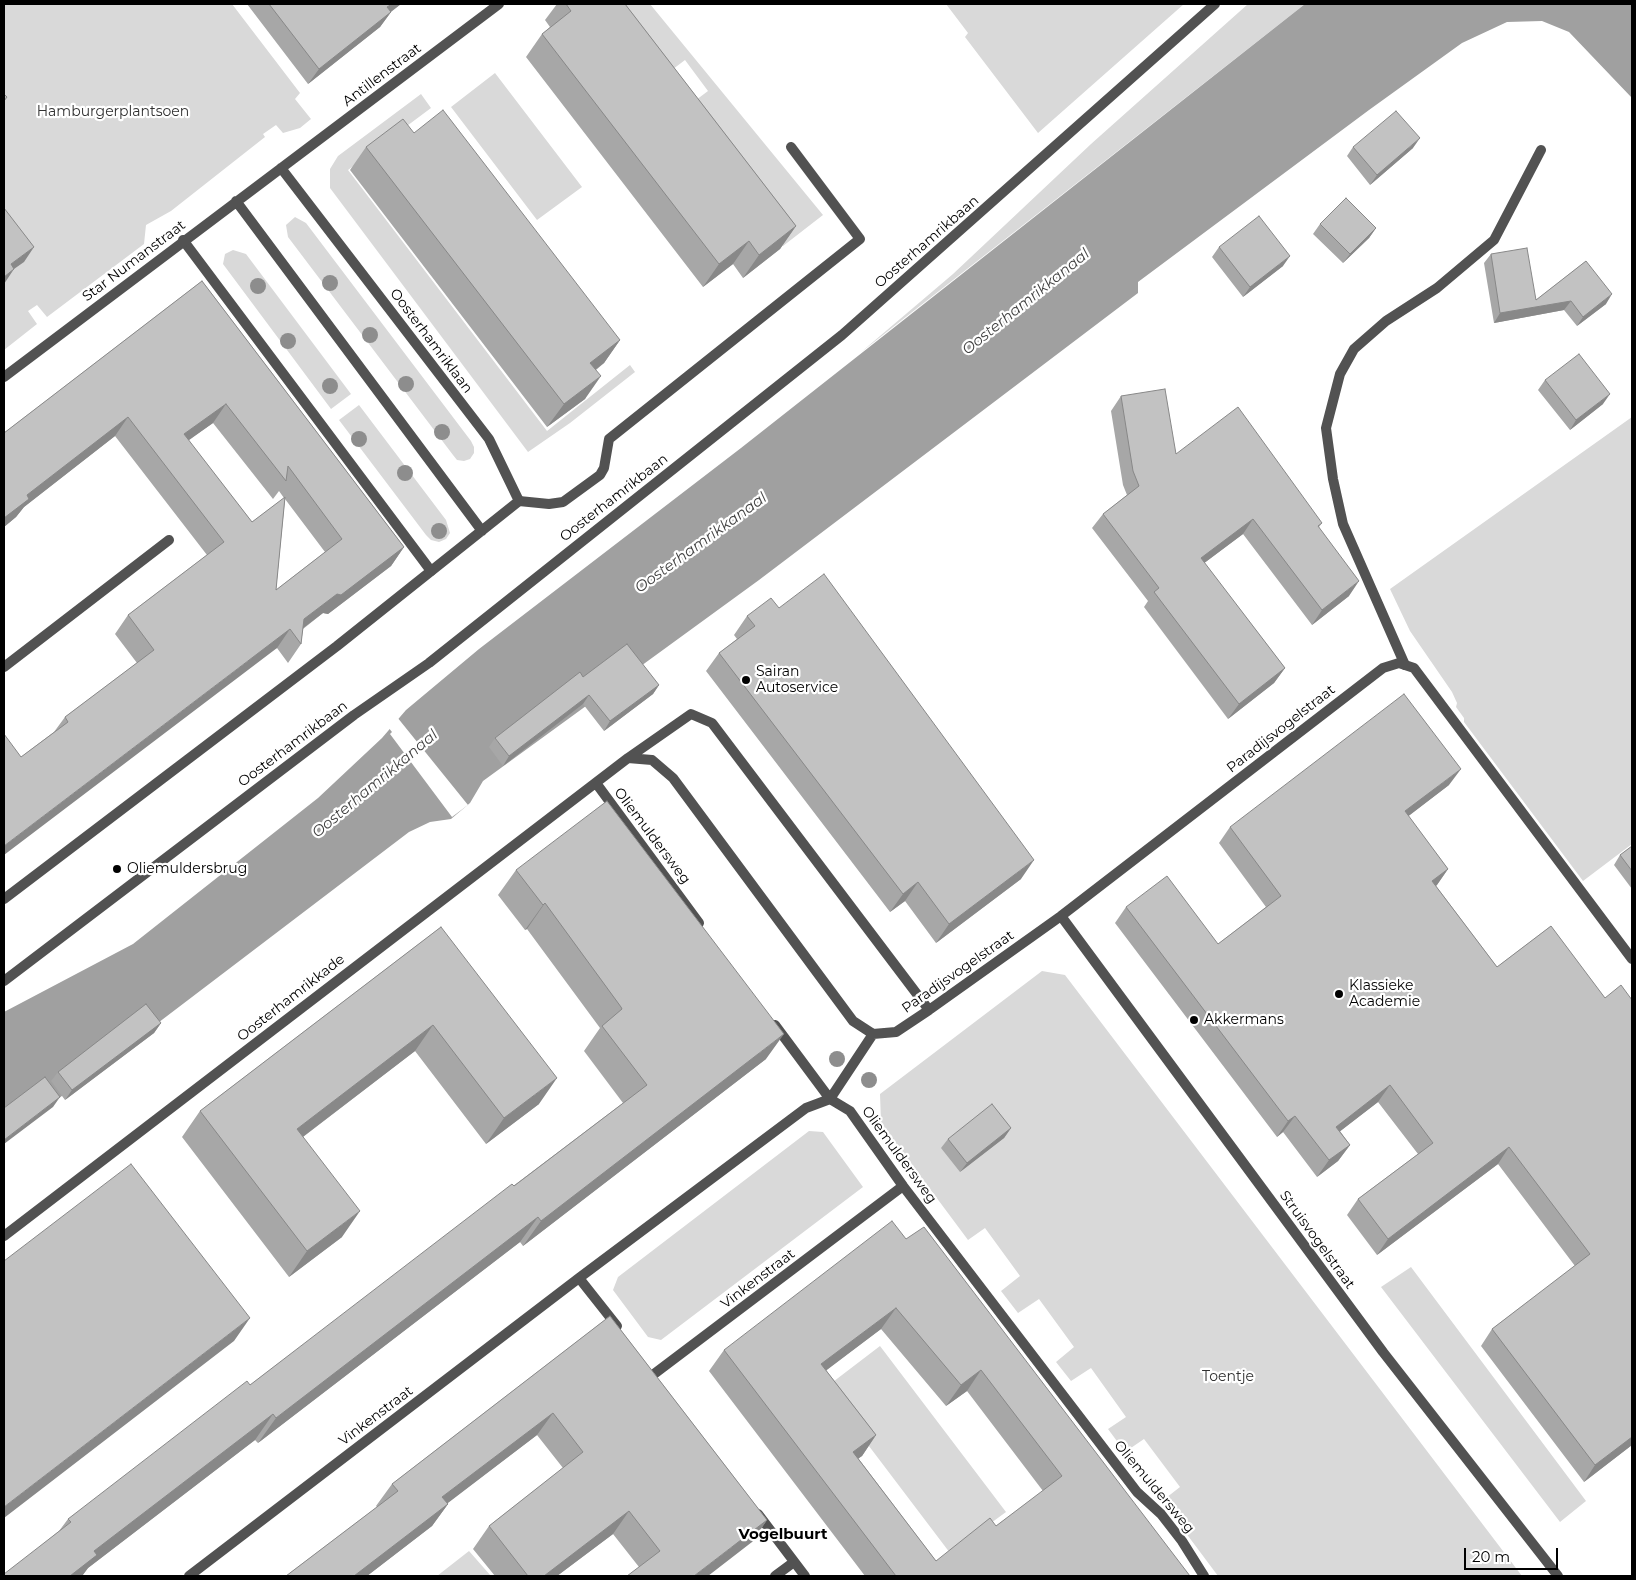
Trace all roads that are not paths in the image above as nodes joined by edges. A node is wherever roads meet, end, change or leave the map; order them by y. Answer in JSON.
{"nodes":[{"id":1,"x":499,"y":4,"type":"edge"},
{"id":2,"x":1215,"y":4,"type":"edge"},
{"id":3,"x":791,"y":146,"type":"dead end"},
{"id":4,"x":1541,"y":150,"type":"dead end"},
{"id":5,"x":281,"y":168,"type":"junction"},
{"id":6,"x":236,"y":201,"type":"junction"},
{"id":7,"x":183,"y":240,"type":"junction"},
{"id":8,"x":4,"y":377,"type":"edge"},
{"id":9,"x":519,"y":501,"type":"junction"},
{"id":10,"x":482,"y":530,"type":"junction"},
{"id":11,"x":169,"y":540,"type":"dead end"},
{"id":12,"x":431,"y":571,"type":"junction"},
{"id":13,"x":1405,"y":665,"type":"junction"},
{"id":14,"x":4,"y":667,"type":"edge"},
{"id":15,"x":628,"y":758,"type":"junction"},
{"id":16,"x":596,"y":783,"type":"junction"},
{"id":17,"x":4,"y":899,"type":"edge"},
{"id":18,"x":1061,"y":916,"type":"junction"},
{"id":19,"x":707,"y":933,"type":"edge"},
{"id":20,"x":1632,"y":958,"type":"edge"},
{"id":21,"x":4,"y":981,"type":"edge"},
{"id":22,"x":929,"y":1010,"type":"junction"},
{"id":23,"x":772,"y":1020,"type":"edge"},
{"id":24,"x":873,"y":1034,"type":"junction"},
{"id":25,"x":830,"y":1098,"type":"junction"},
{"id":26,"x":903,"y":1186,"type":"junction"},
{"id":27,"x":4,"y":1236,"type":"edge"},
{"id":28,"x":579,"y":1278,"type":"junction"},
{"id":29,"x":625,"y":1337,"type":"edge"},
{"id":30,"x":654,"y":1374,"type":"edge"},
{"id":31,"x":752,"y":1506,"type":"edge"},
{"id":32,"x":794,"y":1562,"type":"junction"},
{"id":33,"x":189,"y":1576,"type":"edge"},
{"id":34,"x":775,"y":1576,"type":"edge"},
{"id":35,"x":805,"y":1576,"type":"edge"},
{"id":36,"x":1204,"y":1576,"type":"edge"},
{"id":37,"x":1558,"y":1576,"type":"edge"}],
"edges":[{"from":1,"to":5,"type":"street","name":"Antillenstraat"},
{"from":2,"to":21,"type":"street","name":"Oosterhamrikbaan"},
{"from":3,"to":9,"type":"street"},
{"from":4,"to":13,"type":"street"},
{"from":5,"to":6,"type":"street","name":"Star Numanstraat"},
{"from":5,"to":9,"type":"street","name":"Oosterhamriklaan"},
{"from":6,"to":7,"type":"street","name":"Star Numanstraat"},
{"from":6,"to":10,"type":"street"},
{"from":7,"to":8,"type":"street","name":"Star Numanstraat"},
{"from":7,"to":12,"type":"street"},
{"from":9,"to":10,"type":"street"},
{"from":10,"to":12,"type":"street"},
{"from":11,"to":14,"type":"street"},
{"from":12,"to":17,"type":"street"},
{"from":13,"to":18,"type":"street","name":"Paradijsvogelstraat"},
{"from":13,"to":20,"type":"street"},
{"from":15,"to":16,"type":"street","name":"Oliemuldersweg"},
{"from":15,"to":22,"type":"street","name":"Oliemuldersweg"},
{"from":15,"to":24,"type":"street"},
{"from":16,"to":19,"type":"street","name":"Oliemuldersweg"},
{"from":16,"to":27,"type":"street","name":"Oosterhamrikkade"},
{"from":18,"to":22,"type":"street","name":"Paradijsvogelstraat"},
{"from":18,"to":37,"type":"street","name":"Struisvogelstraat"},
{"from":22,"to":24,"type":"street","name":"Paradijsvogelstraat"},
{"from":23,"to":25,"type":"street","name":"Oliemuldersweg"},
{"from":24,"to":25,"type":"street"},
{"from":25,"to":26,"type":"street","name":"Oliemuldersweg"},
{"from":25,"to":28,"type":"street","name":"Vinkenstraat"},
{"from":26,"to":30,"type":"street","name":"Vinkenstraat"},
{"from":26,"to":36,"type":"street","name":"Oliemuldersweg"},
{"from":28,"to":29,"type":"street"},
{"from":28,"to":33,"type":"street","name":"Vinkenstraat"},
{"from":31,"to":32,"type":"street"},
{"from":32,"to":34,"type":"street"},
{"from":32,"to":35,"type":"street"}]}
